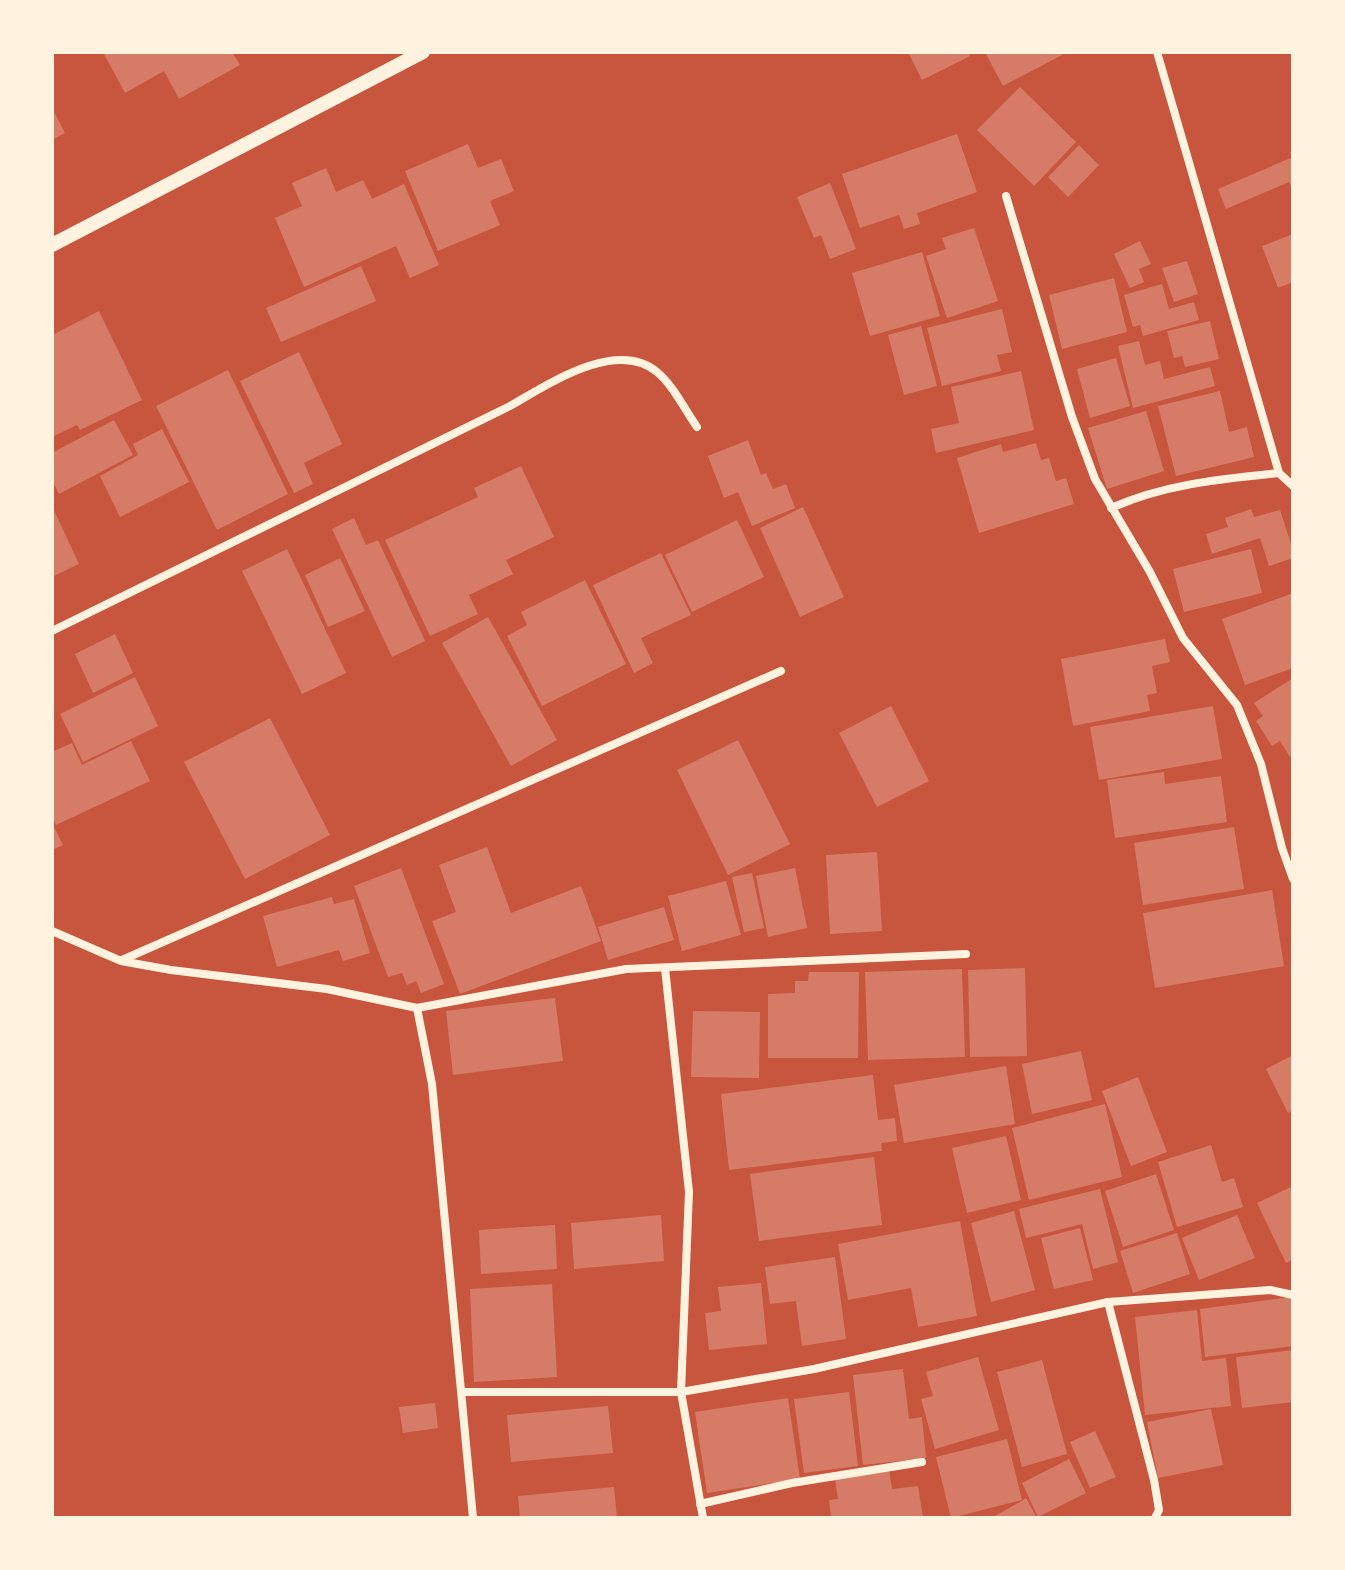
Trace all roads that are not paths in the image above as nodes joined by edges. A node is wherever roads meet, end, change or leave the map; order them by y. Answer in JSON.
{"nodes":[{"id":1,"x":423,"y":52,"type":"edge"},
{"id":2,"x":1157,"y":52,"type":"edge"},
{"id":3,"x":1006,"y":196,"type":"dead end"},
{"id":4,"x":52,"y":245,"type":"edge"},
{"id":5,"x":697,"y":427,"type":"dead end"},
{"id":6,"x":1279,"y":473,"type":"junction"},
{"id":7,"x":1293,"y":486,"type":"edge"},
{"id":8,"x":1111,"y":508,"type":"junction"},
{"id":9,"x":52,"y":631,"type":"edge"},
{"id":10,"x":781,"y":671,"type":"dead end"},
{"id":11,"x":1293,"y":879,"type":"edge"},
{"id":12,"x":52,"y":931,"type":"edge"},
{"id":13,"x":966,"y":954,"type":"dead end"},
{"id":14,"x":121,"y":961,"type":"junction"},
{"id":15,"x":665,"y":968,"type":"junction"},
{"id":16,"x":417,"y":1008,"type":"junction"},
{"id":17,"x":1293,"y":1295,"type":"edge"},
{"id":18,"x":1108,"y":1302,"type":"junction"},
{"id":19,"x":462,"y":1392,"type":"junction"},
{"id":20,"x":681,"y":1392,"type":"junction"},
{"id":21,"x":922,"y":1462,"type":"dead end"},
{"id":22,"x":700,"y":1504,"type":"junction"},
{"id":23,"x":473,"y":1518,"type":"edge"},
{"id":24,"x":703,"y":1518,"type":"edge"},
{"id":25,"x":1155,"y":1518,"type":"edge"}],
"edges":[{"from":1,"to":4,"type":"street"},
{"from":2,"to":6,"type":"street"},
{"from":3,"to":8,"type":"street"},
{"from":5,"to":9,"type":"street"},
{"from":6,"to":7,"type":"street"},
{"from":6,"to":8,"type":"street"},
{"from":8,"to":11,"type":"street"},
{"from":10,"to":14,"type":"street"},
{"from":12,"to":14,"type":"street"},
{"from":13,"to":15,"type":"street"},
{"from":14,"to":16,"type":"street"},
{"from":15,"to":16,"type":"street"},
{"from":15,"to":20,"type":"street"},
{"from":16,"to":19,"type":"street"},
{"from":17,"to":18,"type":"street"},
{"from":18,"to":20,"type":"street"},
{"from":18,"to":25,"type":"street"},
{"from":19,"to":20,"type":"street"},
{"from":19,"to":23,"type":"street"},
{"from":20,"to":22,"type":"street"},
{"from":21,"to":22,"type":"street"},
{"from":22,"to":24,"type":"street"}]}
